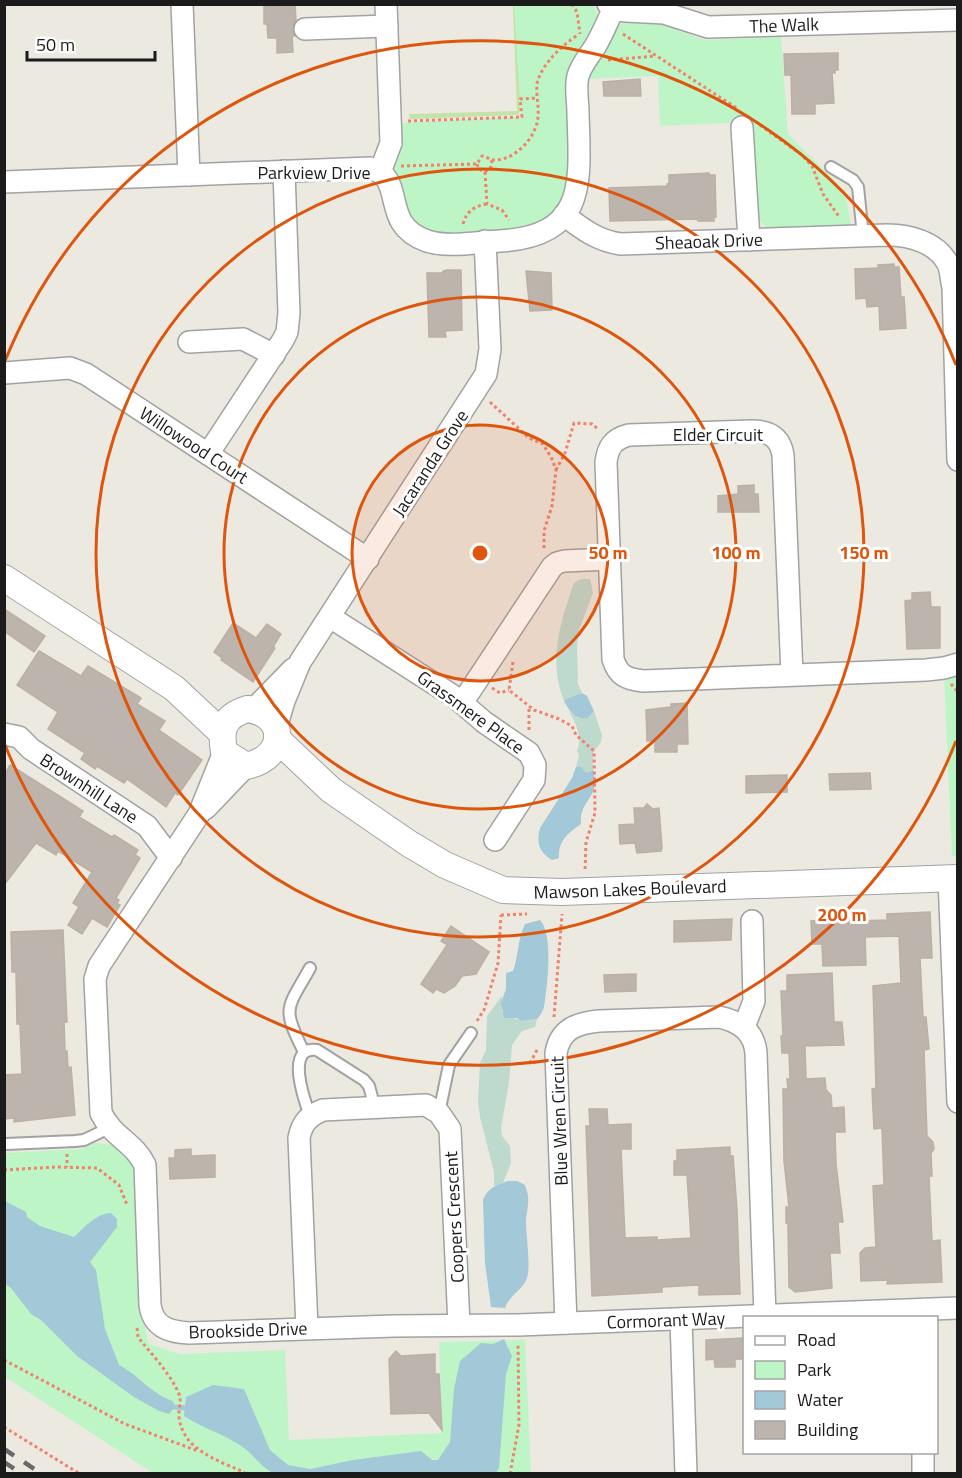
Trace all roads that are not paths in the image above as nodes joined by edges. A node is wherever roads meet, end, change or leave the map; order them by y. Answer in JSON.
{"nodes":[{"id":1,"x":182,"y":4,"type":"edge"},
{"id":2,"x":386,"y":4,"type":"edge"},
{"id":3,"x":611,"y":6,"type":"edge"},
{"id":4,"x":957,"y":20,"type":"edge"},
{"id":5,"x":387,"y":26,"type":"junction"},
{"id":6,"x":305,"y":29,"type":"dead end"},
{"id":7,"x":742,"y":127,"type":"dead end"},
{"id":8,"x":831,"y":167,"type":"dead end"},
{"id":9,"x":390,"y":169,"type":"junction"},
{"id":10,"x":284,"y":171,"type":"junction"},
{"id":11,"x":189,"y":175,"type":"junction"},
{"id":12,"x":4,"y":182,"type":"edge"},
{"id":13,"x":564,"y":215,"type":"junction"},
{"id":14,"x":863,"y":236,"type":"junction"},
{"id":15,"x":748,"y":240,"type":"junction"},
{"id":16,"x":485,"y":242,"type":"junction"},
{"id":17,"x":189,"y":342,"type":"dead end"},
{"id":18,"x":274,"y":355,"type":"junction"},
{"id":19,"x":6,"y":368,"type":"edge"},
{"id":20,"x":208,"y":454,"type":"junction"},
{"id":21,"x":957,"y":460,"type":"edge"},
{"id":22,"x":368,"y":559,"type":"junction"},
{"id":23,"x":610,"y":560,"type":"junction"},
{"id":24,"x":10,"y":579,"type":"edge"},
{"id":25,"x":330,"y":616,"type":"junction"},
{"id":26,"x":300,"y":662,"type":"junction"},
{"id":27,"x":957,"y":664,"type":"edge"},
{"id":28,"x":792,"y":675,"type":"junction"},
{"id":29,"x":462,"y":703,"type":"junction"},
{"id":30,"x":234,"y":727,"type":"junction"},
{"id":31,"x":4,"y":734,"type":"edge"},
{"id":32,"x":276,"y":734,"type":"junction"},
{"id":33,"x":31,"y":749,"type":"junction"},
{"id":34,"x":4,"y":750,"type":"edge"},
{"id":35,"x":255,"y":763,"type":"junction"},
{"id":36,"x":331,"y":790,"type":"junction"},
{"id":37,"x":199,"y":814,"type":"junction"},
{"id":38,"x":147,"y":826,"type":"junction"},
{"id":39,"x":186,"y":834,"type":"junction"},
{"id":40,"x":495,"y":840,"type":"dead end"},
{"id":41,"x":171,"y":858,"type":"junction"},
{"id":42,"x":953,"y":878,"type":"edge"},
{"id":43,"x":752,"y":921,"type":"dead end"},
{"id":44,"x":310,"y":968,"type":"dead end"},
{"id":45,"x":744,"y":1027,"type":"junction"},
{"id":46,"x":471,"y":1033,"type":"road end"},
{"id":47,"x":304,"y":1052,"type":"junction"},
{"id":48,"x":957,"y":1102,"type":"edge"},
{"id":49,"x":375,"y":1108,"type":"junction"},
{"id":50,"x":439,"y":1113,"type":"junction"},
{"id":51,"x":310,"y":1116,"type":"junction"},
{"id":52,"x":109,"y":1128,"type":"junction"},
{"id":53,"x":6,"y":1144,"type":"edge"},
{"id":54,"x":957,"y":1308,"type":"edge"},
{"id":55,"x":765,"y":1316,"type":"joint"},
{"id":56,"x":743,"y":1317,"type":"edge"},
{"id":57,"x":681,"y":1319,"type":"junction"},
{"id":58,"x":566,"y":1323,"type":"junction"},
{"id":59,"x":518,"y":1325,"type":"joint"},
{"id":60,"x":469,"y":1326,"type":"junction"},
{"id":61,"x":307,"y":1328,"type":"junction"},
{"id":62,"x":686,"y":1473,"type":"edge"}],
"edges":[{"from":1,"to":11,"type":"street"},
{"from":2,"to":5,"type":"street"},
{"from":3,"to":4,"type":"street","name":"The Walk"},
{"from":3,"to":13,"type":"street","name":"Parkview Drive"},
{"from":5,"to":6,"type":"street"},
{"from":5,"to":9,"type":"street"},
{"from":7,"to":15,"type":"street"},
{"from":8,"to":14,"type":"lane"},
{"from":9,"to":10,"type":"street","name":"Parkview Drive"},
{"from":9,"to":16,"type":"street","name":"Parkview Drive"},
{"from":10,"to":11,"type":"street","name":"Parkview Drive"},
{"from":10,"to":18,"type":"street"},
{"from":11,"to":12,"type":"street","name":"Parkview Drive"},
{"from":13,"to":15,"type":"street","name":"Sheaoak Drive"},
{"from":13,"to":16,"type":"street","name":"Parkview Drive"},
{"from":14,"to":15,"type":"street","name":"Sheaoak Drive"},
{"from":14,"to":21,"type":"street","name":"Sheaoak Drive"},
{"from":16,"to":22,"type":"street","name":"Jacaranda Grove"},
{"from":17,"to":18,"type":"street"},
{"from":18,"to":20,"type":"street"},
{"from":19,"to":20,"type":"street","name":"Willowood Court"},
{"from":20,"to":22,"type":"street","name":"Willowood Court"},
{"from":22,"to":25,"type":"street","name":"Jacaranda Grove"},
{"from":23,"to":28,"type":"street"},
{"from":23,"to":28,"type":"street","name":"Elder Circuit"},
{"from":23,"to":29,"type":"street"},
{"from":24,"to":30,"type":"street"},
{"from":25,"to":26,"type":"street","name":"Jacaranda Grove"},
{"from":25,"to":29,"type":"street","name":"Grassmere Place"},
{"from":26,"to":30,"type":"street","name":"Jacaranda Grove"},
{"from":26,"to":32,"type":"street","name":"Jacaranda Grove"},
{"from":27,"to":28,"type":"street"},
{"from":29,"to":40,"type":"street","name":"Grassmere Place"},
{"from":30,"to":32,"type":"street","name":"Mawson Lakes Boulevard"},
{"from":30,"to":35,"type":"street","name":"Mawson Lakes Boulevard"},
{"from":30,"to":37,"type":"street"},
{"from":31,"to":33,"type":"street","name":"Brownhill Lane"},
{"from":32,"to":35,"type":"street"},
{"from":32,"to":36,"type":"street","name":"Mawson Lakes Boulevard"},
{"from":33,"to":34,"type":"street","name":"Brownhill Lane"},
{"from":33,"to":38,"type":"street","name":"Brownhill Lane"},
{"from":35,"to":36,"type":"street","name":"Mawson Lakes Boulevard"},
{"from":35,"to":37,"type":"street"},
{"from":36,"to":42,"type":"street","name":"Mawson Lakes Boulevard"},
{"from":37,"to":39,"type":"street"},
{"from":38,"to":39,"type":"street","name":"Brownhill Lane"},
{"from":38,"to":41,"type":"street","name":"Brownhill Lane"},
{"from":39,"to":41,"type":"street"},
{"from":41,"to":52,"type":"street"},
{"from":42,"to":48,"type":"street"},
{"from":43,"to":45,"type":"street"},
{"from":44,"to":47,"type":"lane"},
{"from":45,"to":55,"type":"street"},
{"from":45,"to":58,"type":"street","name":"Blue Wren Circuit"},
{"from":46,"to":50,"type":"lane"},
{"from":47,"to":49,"type":"lane"},
{"from":47,"to":51,"type":"lane"},
{"from":49,"to":50,"type":"street"},
{"from":49,"to":51,"type":"street"},
{"from":50,"to":60,"type":"street","name":"Coopers Crescent"},
{"from":51,"to":61,"type":"street"},
{"from":52,"to":53,"type":"lane"},
{"from":52,"to":61,"type":"street","name":"Brookside Drive"},
{"from":54,"to":55,"type":"street","name":"Cormorant Way"},
{"from":56,"to":57,"type":"street","name":"Cormorant Way"},
{"from":57,"to":58,"type":"street","name":"Cormorant Way"},
{"from":57,"to":62,"type":"street"},
{"from":58,"to":59,"type":"street","name":"Cormorant Way"},
{"from":59,"to":60,"type":"street","name":"Brookside Drive"},
{"from":60,"to":61,"type":"street","name":"Brookside Drive"}]}
